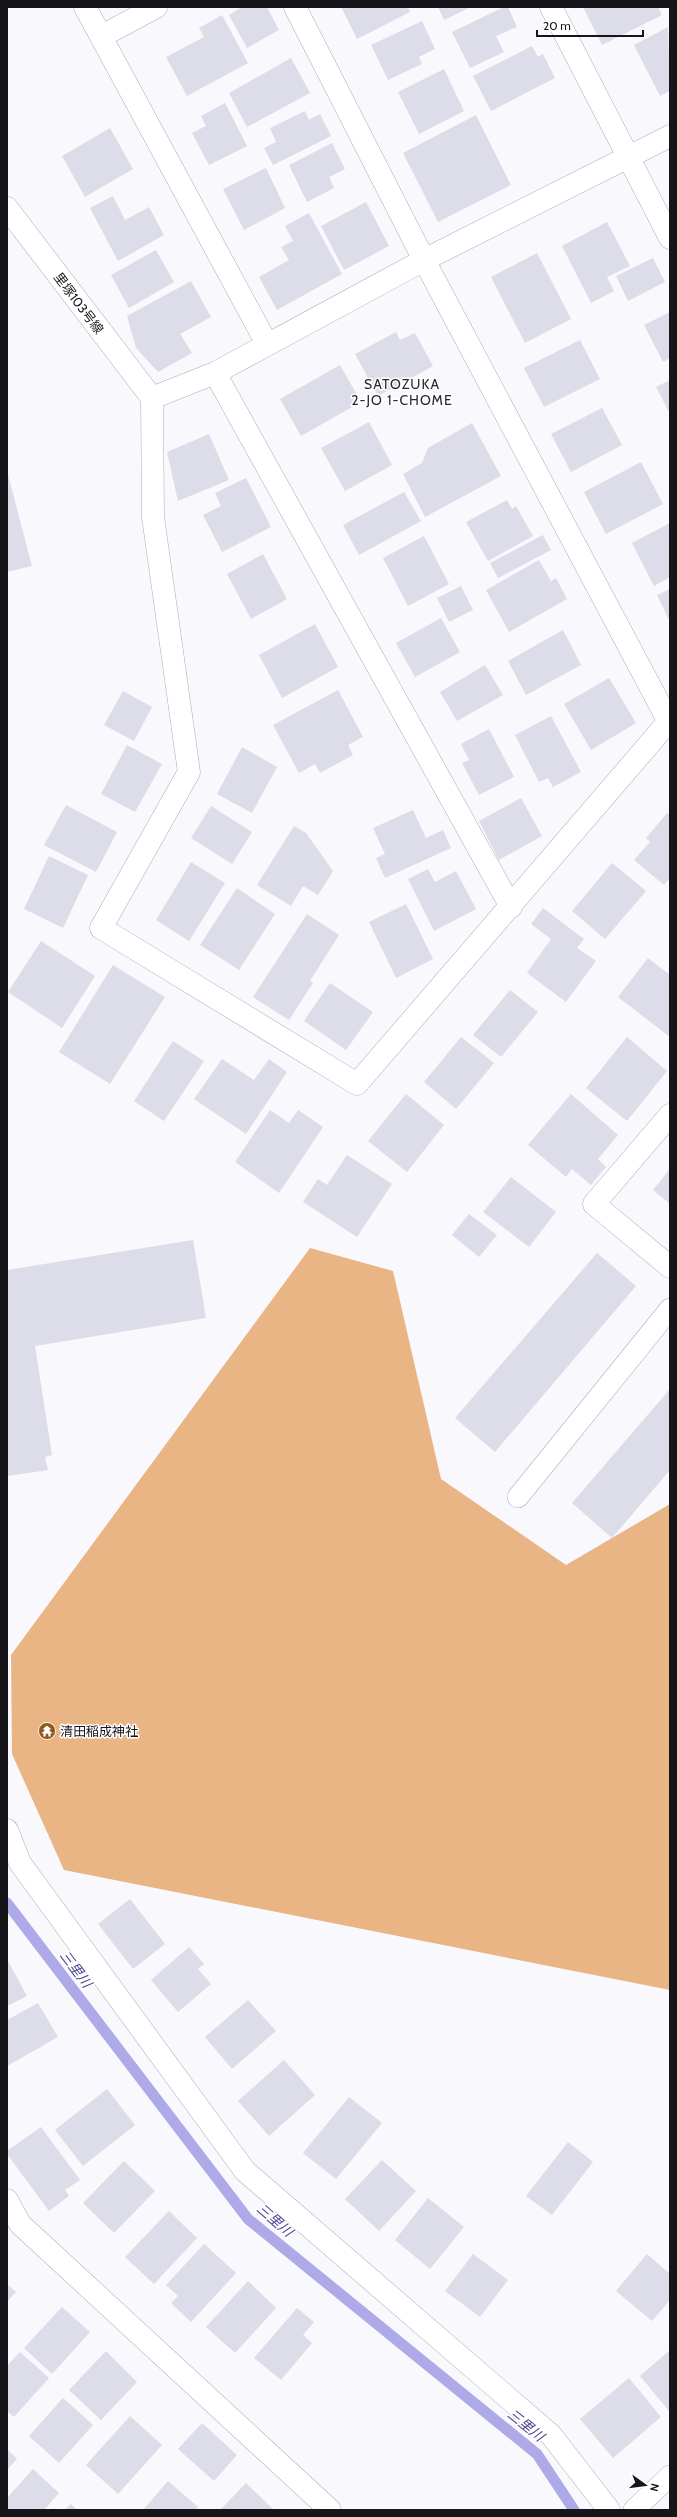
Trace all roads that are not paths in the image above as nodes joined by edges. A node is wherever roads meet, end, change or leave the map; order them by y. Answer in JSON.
{"nodes":[{"id":1,"x":85,"y":7,"type":"edge"},
{"id":2,"x":156,"y":7,"type":"edge"},
{"id":3,"x":295,"y":7,"type":"edge"},
{"id":4,"x":551,"y":7,"type":"edge"},
{"id":5,"x":102,"y":36,"type":"junction"},
{"id":6,"x":670,"y":136,"type":"edge"},
{"id":7,"x":629,"y":156,"type":"junction"},
{"id":8,"x":7,"y":208,"type":"edge"},
{"id":9,"x":670,"y":238,"type":"edge"},
{"id":10,"x":424,"y":260,"type":"junction"},
{"id":11,"x":267,"y":344,"type":"junction"},
{"id":12,"x":215,"y":373,"type":"junction"},
{"id":13,"x":152,"y":398,"type":"junction"},
{"id":14,"x":670,"y":721,"type":"edge"},
{"id":15,"x":511,"y":906,"type":"junction"},
{"id":16,"x":670,"y":1115,"type":"edge"},
{"id":17,"x":670,"y":1267,"type":"edge"},
{"id":18,"x":670,"y":1309,"type":"edge"},
{"id":19,"x":518,"y":1498,"type":"dead end"},
{"id":20,"x":7,"y":1830,"type":"edge"},
{"id":21,"x":7,"y":2200,"type":"edge"},
{"id":22,"x":670,"y":2476,"type":"edge"},
{"id":23,"x":330,"y":2510,"type":"edge"},
{"id":24,"x":609,"y":2510,"type":"edge"},
{"id":25,"x":634,"y":2510,"type":"edge"}],
"edges":[{"from":1,"to":5,"type":"street"},
{"from":2,"to":5,"type":"street"},
{"from":3,"to":10,"type":"street"},
{"from":4,"to":7,"type":"street"},
{"from":5,"to":11,"type":"street"},
{"from":6,"to":7,"type":"street"},
{"from":7,"to":9,"type":"street"},
{"from":7,"to":10,"type":"street"},
{"from":8,"to":13,"type":"street","name":"里塚103号線"},
{"from":10,"to":11,"type":"street"},
{"from":10,"to":14,"type":"street"},
{"from":11,"to":12,"type":"street"},
{"from":12,"to":13,"type":"street"},
{"from":12,"to":15,"type":"street"},
{"from":13,"to":15,"type":"street"},
{"from":14,"to":15,"type":"street"},
{"from":16,"to":17,"type":"street"},
{"from":18,"to":19,"type":"lane"},
{"from":20,"to":24,"type":"street"},
{"from":21,"to":23,"type":"street"},
{"from":22,"to":25,"type":"lane"}]}
